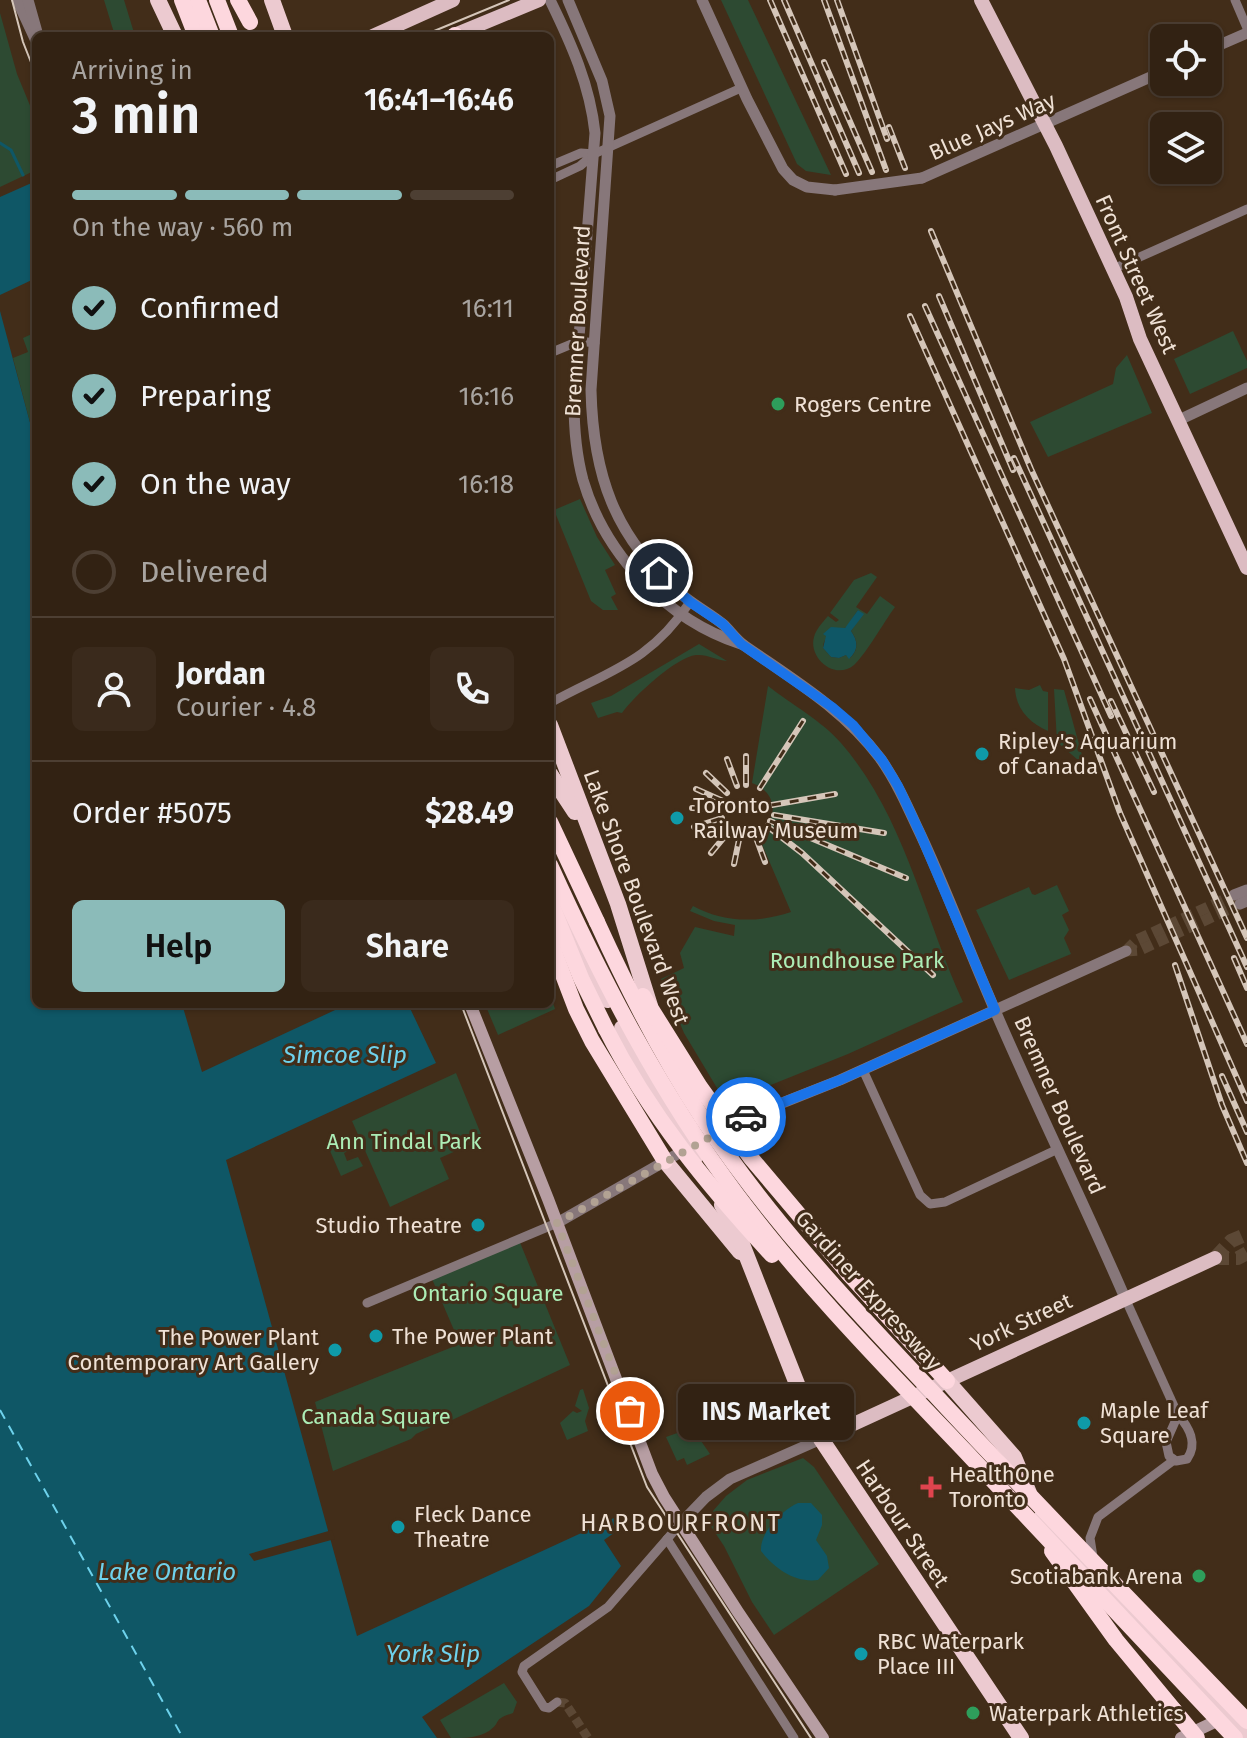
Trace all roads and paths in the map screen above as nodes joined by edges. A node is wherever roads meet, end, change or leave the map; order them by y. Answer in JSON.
{"nodes":[{"id":1,"x":17,"y":0,"type":"edge"},
{"id":2,"x":28,"y":0,"type":"edge"},
{"id":3,"x":158,"y":0,"type":"edge"},
{"id":4,"x":182,"y":0,"type":"edge"},
{"id":5,"x":198,"y":0,"type":"edge"},
{"id":6,"x":217,"y":0,"type":"edge"},
{"id":7,"x":238,"y":0,"type":"edge"},
{"id":8,"x":246,"y":0,"type":"edge"},
{"id":9,"x":272,"y":0,"type":"edge"},
{"id":10,"x":453,"y":0,"type":"edge"},
{"id":11,"x":539,"y":0,"type":"edge"},
{"id":12,"x":550,"y":0,"type":"edge"},
{"id":13,"x":568,"y":0,"type":"edge"},
{"id":14,"x":702,"y":0,"type":"edge"},
{"id":15,"x":981,"y":0,"type":"edge"},
{"id":16,"x":1235,"y":0,"type":"edge"},
{"id":17,"x":253,"y":29,"type":"edge"},
{"id":18,"x":1247,"y":30,"type":"edge"},
{"id":19,"x":34,"y":32,"type":"edge"},
{"id":20,"x":36,"y":32,"type":"edge"},
{"id":21,"x":173,"y":32,"type":"edge"},
{"id":22,"x":194,"y":32,"type":"edge"},
{"id":23,"x":210,"y":32,"type":"edge"},
{"id":24,"x":229,"y":32,"type":"edge"},
{"id":25,"x":284,"y":32,"type":"edge"},
{"id":26,"x":382,"y":32,"type":"edge"},
{"id":27,"x":463,"y":32,"type":"edge"},
{"id":28,"x":1222,"y":43,"type":"edge"},
{"id":29,"x":1150,"y":77,"type":"edge"},
{"id":30,"x":741,"y":88,"type":"junction"},
{"id":31,"x":1045,"y":125,"type":"junction"},
{"id":32,"x":609,"y":147,"type":"junction"},
{"id":33,"x":594,"y":154,"type":"junction"},
{"id":34,"x":554,"y":164,"type":"edge"},
{"id":35,"x":554,"y":178,"type":"edge"},
{"id":36,"x":1247,"y":209,"type":"edge"},
{"id":37,"x":1113,"y":269,"type":"junction"},
{"id":38,"x":579,"y":341,"type":"junction"},
{"id":39,"x":595,"y":343,"type":"junction"},
{"id":40,"x":554,"y":351,"type":"edge"},
{"id":41,"x":1247,"y":388,"type":"edge"},
{"id":42,"x":1179,"y":420,"type":"junction"},
{"id":43,"x":1247,"y":568,"type":"edge"},
{"id":44,"x":690,"y":602,"type":"junction"},
{"id":45,"x":682,"y":614,"type":"junction"},
{"id":46,"x":741,"y":644,"type":"junction"},
{"id":47,"x":554,"y":701,"type":"edge"},
{"id":48,"x":554,"y":736,"type":"edge"},
{"id":49,"x":554,"y":780,"type":"edge"},
{"id":50,"x":554,"y":831,"type":"edge"},
{"id":51,"x":593,"y":840,"type":"junction"},
{"id":52,"x":554,"y":874,"type":"edge"},
{"id":53,"x":1247,"y":890,"type":"edge"},
{"id":54,"x":554,"y":897,"type":"edge"},
{"id":55,"x":1241,"y":900,"type":"tunnel mouth"},
{"id":56,"x":554,"y":911,"type":"edge"},
{"id":57,"x":597,"y":922,"type":"junction"},
{"id":58,"x":554,"y":951,"type":"edge"},
{"id":59,"x":1126,"y":951,"type":"dead end"},
{"id":60,"x":472,"y":1008,"type":"edge"},
{"id":61,"x":995,"y":1010,"type":"junction"},
{"id":62,"x":863,"y":1070,"type":"junction"},
{"id":63,"x":717,"y":1133,"type":"junction"},
{"id":64,"x":690,"y":1147,"type":"junction"},
{"id":65,"x":1058,"y":1149,"type":"junction"},
{"id":66,"x":665,"y":1161,"type":"junction"},
{"id":67,"x":557,"y":1223,"type":"junction"},
{"id":68,"x":1215,"y":1258,"type":"dead end"},
{"id":69,"x":749,"y":1262,"type":"junction"},
{"id":70,"x":1125,"y":1298,"type":"junction"},
{"id":71,"x":367,"y":1303,"type":"dead end"},
{"id":72,"x":848,"y":1328,"type":"junction"},
{"id":73,"x":947,"y":1381,"type":"junction"},
{"id":74,"x":923,"y":1391,"type":"junction"},
{"id":75,"x":1178,"y":1415,"type":"junction"},
{"id":76,"x":821,"y":1439,"type":"junction"},
{"id":77,"x":1174,"y":1460,"type":"junction"},
{"id":78,"x":1033,"y":1517,"type":"junction"},
{"id":79,"x":681,"y":1523,"type":"junction"},
{"id":80,"x":667,"y":1539,"type":"junction"},
{"id":81,"x":1096,"y":1578,"type":"junction"},
{"id":82,"x":557,"y":1702,"type":"tunnel mouth"},
{"id":83,"x":1247,"y":1706,"type":"edge"},
{"id":84,"x":1227,"y":1716,"type":"junction"},
{"id":85,"x":1247,"y":1721,"type":"edge"},
{"id":86,"x":794,"y":1738,"type":"edge"},
{"id":87,"x":823,"y":1738,"type":"edge"},
{"id":88,"x":1021,"y":1738,"type":"edge"},
{"id":89,"x":1181,"y":1738,"type":"edge"},
{"id":90,"x":1197,"y":1738,"type":"edge"},
{"id":91,"x":1235,"y":1738,"type":"edge"},
{"id":92,"x":1247,"y":1738,"type":"edge"}],
"edges":[{"from":1,"to":19,"type":"street"},
{"from":2,"to":20,"type":"street"},
{"from":3,"to":21,"type":"highway"},
{"from":4,"to":22,"type":"highway"},
{"from":5,"to":23,"type":"highway"},
{"from":6,"to":24,"type":"highway"},
{"from":7,"to":17,"type":"highway"},
{"from":8,"to":17,"type":"highway"},
{"from":9,"to":25,"type":"highway"},
{"from":10,"to":26,"type":"main road"},
{"from":11,"to":27,"type":"main road"},
{"from":12,"to":33,"type":"street","name":"Bremner Boulevard"},
{"from":13,"to":32,"type":"street","name":"Bremner Boulevard"},
{"from":14,"to":30,"type":"street","name":"Blue Jays Way"},
{"from":15,"to":31,"type":"main road","name":"Front Street West"},
{"from":16,"to":18,"type":"street"},
{"from":18,"to":28,"type":"street"},
{"from":29,"to":31,"type":"street","name":"Blue Jays Way"},
{"from":30,"to":31,"type":"street","name":"Blue Jays Way","bridge":true},
{"from":30,"to":32,"type":"street"},
{"from":31,"to":37,"type":"main road","name":"Front Street West"},
{"from":32,"to":33,"type":"street"},
{"from":32,"to":39,"type":"street","name":"Bremner Boulevard"},
{"from":33,"to":34,"type":"street"},
{"from":33,"to":35,"type":"street"},
{"from":33,"to":38,"type":"street","name":"Bremner Boulevard"},
{"from":36,"to":37,"type":"street"},
{"from":37,"to":42,"type":"main road","name":"Front Street West"},
{"from":38,"to":39,"type":"street"},
{"from":38,"to":40,"type":"street"},
{"from":38,"to":45,"type":"street","name":"Bremner Boulevard"},
{"from":39,"to":44,"type":"street","name":"Bremner Boulevard"},
{"from":41,"to":42,"type":"street"},
{"from":42,"to":43,"type":"main road","name":"Front Street West"},
{"from":44,"to":45,"type":"street"},
{"from":44,"to":46,"type":"street","name":"Bremner Boulevard"},
{"from":45,"to":46,"type":"street","name":"Bremner Boulevard"},
{"from":45,"to":47,"type":"street"},
{"from":46,"to":61,"type":"street","name":"Bremner Boulevard"},
{"from":48,"to":51,"type":"highway","name":"Lake Shore Boulevard West"},
{"from":49,"to":51,"type":"highway"},
{"from":50,"to":57,"type":"highway","name":"Gardiner Expressway"},
{"from":51,"to":63,"type":"highway","name":"Lake Shore Boulevard West"},
{"from":52,"to":72,"type":"highway","name":"Gardiner Expressway","bridge":true},
{"from":53,"to":55,"type":"street"},
{"from":54,"to":64,"type":"highway"},
{"from":56,"to":72,"type":"highway","bridge":true},
{"from":57,"to":73,"type":"highway","bridge":true},
{"from":57,"to":85,"type":"highway","name":"Gardiner Expressway","bridge":true},
{"from":58,"to":66,"type":"highway"},
{"from":59,"to":61,"type":"street"},
{"from":60,"to":67,"type":"main road"},
{"from":61,"to":62,"type":"street"},
{"from":61,"to":65,"type":"street","name":"Bremner Boulevard"},
{"from":62,"to":63,"type":"street"},
{"from":62,"to":65,"type":"street"},
{"from":63,"to":64,"type":"street"},
{"from":63,"to":74,"type":"highway","name":"Lake Shore Boulevard West"},
{"from":64,"to":66,"type":"street"},
{"from":64,"to":69,"type":"highway","name":"Harbour Street"},
{"from":65,"to":70,"type":"street","name":"Bremner Boulevard"},
{"from":66,"to":67,"type":"street"},
{"from":66,"to":69,"type":"highway"},
{"from":67,"to":71,"type":"street"},
{"from":67,"to":79,"type":"main road"},
{"from":68,"to":70,"type":"main road","name":"York Street"},
{"from":69,"to":76,"type":"highway","name":"Harbour Street"},
{"from":70,"to":73,"type":"main road","name":"York Street"},
{"from":70,"to":75,"type":"street","name":"Bremner Boulevard"},
{"from":72,"to":78,"type":"highway","name":"Gardiner Expressway","bridge":true},
{"from":73,"to":74,"type":"main road","name":"York Street"},
{"from":73,"to":78,"type":"highway"},
{"from":74,"to":76,"type":"main road","name":"York Street"},
{"from":74,"to":78,"type":"highway","name":"Lake Shore Boulevard West"},
{"from":75,"to":77,"type":"street"},
{"from":75,"to":77,"type":"street","name":"Bremner Boulevard"},
{"from":76,"to":79,"type":"street","name":"York Street"},
{"from":76,"to":88,"type":"highway","name":"Harbour Street"},
{"from":77,"to":81,"type":"street","name":"Bremner Boulevard"},
{"from":78,"to":81,"type":"highway","name":"Lake Shore Boulevard West"},
{"from":78,"to":90,"type":"highway","bridge":true},
{"from":78,"to":91,"type":"highway","name":"Gardiner Expressway","bridge":true},
{"from":79,"to":80,"type":"street"},
{"from":79,"to":87,"type":"main road"},
{"from":80,"to":82,"type":"street"},
{"from":80,"to":86,"type":"street"},
{"from":81,"to":84,"type":"highway","name":"Lake Shore Boulevard West"},
{"from":83,"to":84,"type":"main road"},
{"from":84,"to":89,"type":"main road"},
{"from":84,"to":92,"type":"highway","name":"Lake Shore Boulevard West"}]}
